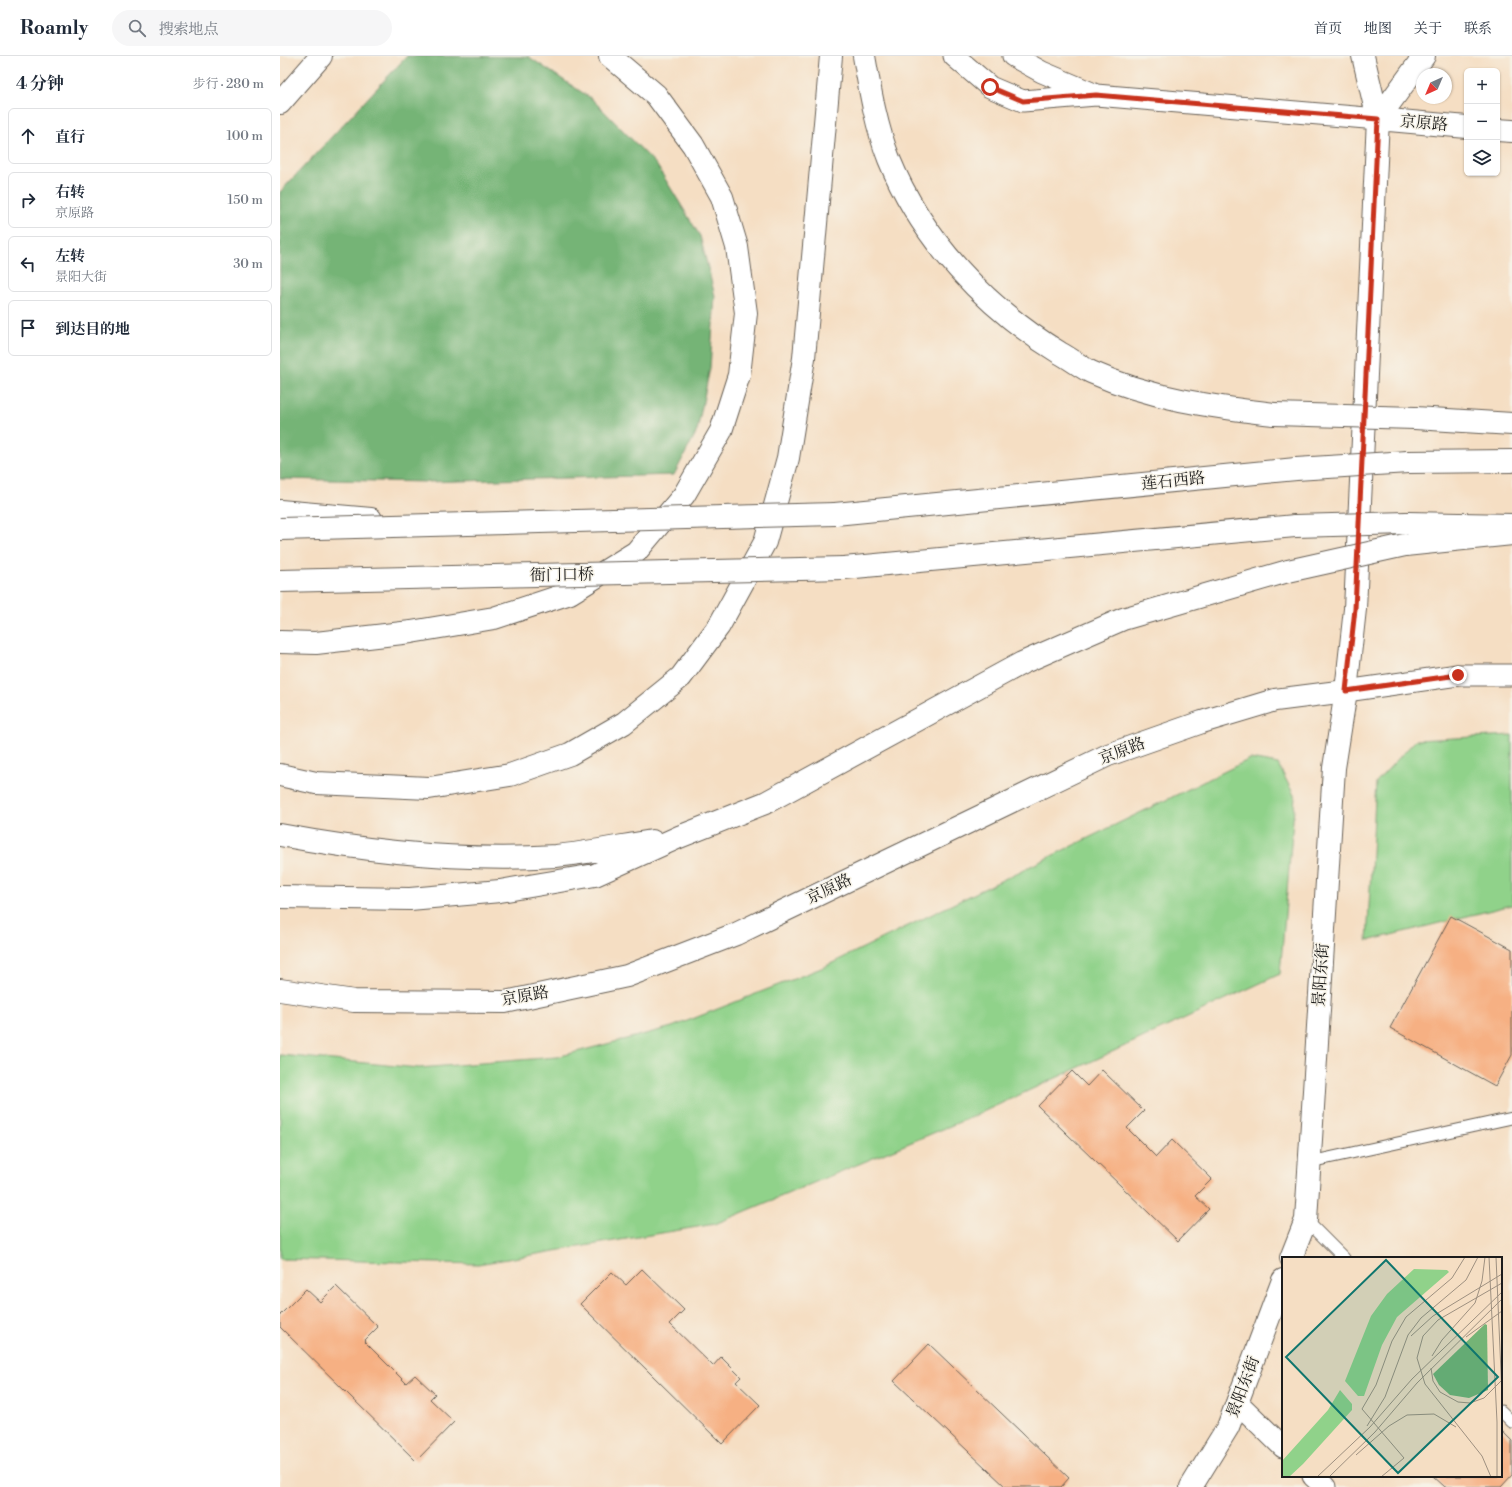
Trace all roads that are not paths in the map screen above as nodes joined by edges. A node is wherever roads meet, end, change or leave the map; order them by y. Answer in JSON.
{"nodes":[{"id":1,"x":321,"y":56,"type":"edge"},
{"id":2,"x":610,"y":56,"type":"edge"},
{"id":3,"x":831,"y":56,"type":"edge"},
{"id":4,"x":864,"y":56,"type":"edge"},
{"id":5,"x":954,"y":56,"type":"edge"},
{"id":6,"x":1013,"y":56,"type":"edge"},
{"id":7,"x":1363,"y":56,"type":"edge"},
{"id":8,"x":1424,"y":56,"type":"edge"},
{"id":9,"x":1096,"y":95,"type":"junction"},
{"id":10,"x":280,"y":103,"type":"edge"},
{"id":11,"x":1378,"y":119,"type":"junction"},
{"id":12,"x":1464,"y":127,"type":"edge"},
{"id":13,"x":1500,"y":130,"type":"edge"},
{"id":14,"x":1512,"y":131,"type":"edge"},
{"id":15,"x":1512,"y":424,"type":"edge"},
{"id":16,"x":1512,"y":461,"type":"edge"},
{"id":17,"x":280,"y":511,"type":"edge"},
{"id":18,"x":430,"y":524,"type":"junction"},
{"id":19,"x":1512,"y":525,"type":"edge"},
{"id":20,"x":280,"y":528,"type":"edge"},
{"id":21,"x":1512,"y":534,"type":"edge"},
{"id":22,"x":280,"y":581,"type":"edge"},
{"id":23,"x":280,"y":642,"type":"edge"},
{"id":24,"x":1512,"y":674,"type":"edge"},
{"id":25,"x":1346,"y":691,"type":"junction"},
{"id":26,"x":280,"y":775,"type":"edge"},
{"id":27,"x":280,"y":835,"type":"edge"},
{"id":28,"x":679,"y":837,"type":"junction"},
{"id":29,"x":280,"y":896,"type":"edge"},
{"id":30,"x":280,"y":990,"type":"edge"},
{"id":31,"x":1512,"y":1118,"type":"edge"},
{"id":32,"x":1310,"y":1162,"type":"junction"},
{"id":33,"x":1306,"y":1220,"type":"junction"},
{"id":34,"x":1291,"y":1257,"type":"edge"},
{"id":35,"x":1343,"y":1257,"type":"edge"},
{"id":36,"x":1282,"y":1283,"type":"edge"},
{"id":37,"x":1237,"y":1402,"type":"junction"},
{"id":38,"x":1502,"y":1413,"type":"edge"},
{"id":39,"x":1512,"y":1422,"type":"edge"},
{"id":40,"x":1282,"y":1446,"type":"edge"},
{"id":41,"x":1314,"y":1477,"type":"edge"},
{"id":42,"x":1191,"y":1487,"type":"edge"},
{"id":43,"x":1325,"y":1487,"type":"edge"}],
"edges":[{"from":1,"to":10,"type":"main road"},
{"from":2,"to":23,"type":"main road"},
{"from":3,"to":26,"type":"main road"},
{"from":4,"to":15,"type":"main road","bridge":true},
{"from":5,"to":9,"type":"street"},
{"from":6,"to":9,"type":"street"},
{"from":7,"to":11,"type":"main road"},
{"from":8,"to":11,"type":"main road"},
{"from":9,"to":11,"type":"street"},
{"from":11,"to":12,"type":"main road","name":"京原路"},
{"from":11,"to":25,"type":"main road","name":"京原路"},
{"from":13,"to":14,"type":"main road"},
{"from":16,"to":18,"type":"main road","name":"莲石西路","bridge":true},
{"from":17,"to":18,"type":"main road","bridge":true},
{"from":18,"to":20,"type":"main road","bridge":true},
{"from":19,"to":22,"type":"main road","name":"衙门口桥","bridge":true},
{"from":21,"to":28,"type":"main road","bridge":true},
{"from":24,"to":25,"type":"street"},
{"from":25,"to":30,"type":"main road","name":"京原路"},
{"from":25,"to":32,"type":"main road","name":"景阳东街"},
{"from":27,"to":28,"type":"main road"},
{"from":28,"to":29,"type":"main road"},
{"from":31,"to":32,"type":"lane"},
{"from":32,"to":33,"type":"main road","name":"景阳东街"},
{"from":33,"to":34,"type":"main road","name":"景阳东街"},
{"from":33,"to":35,"type":"lane"},
{"from":36,"to":37,"type":"main road","name":"景阳东街"},
{"from":37,"to":40,"type":"street"},
{"from":37,"to":42,"type":"main road","name":"景阳东街"},
{"from":38,"to":39,"type":"lane"},
{"from":41,"to":43,"type":"street"}]}
